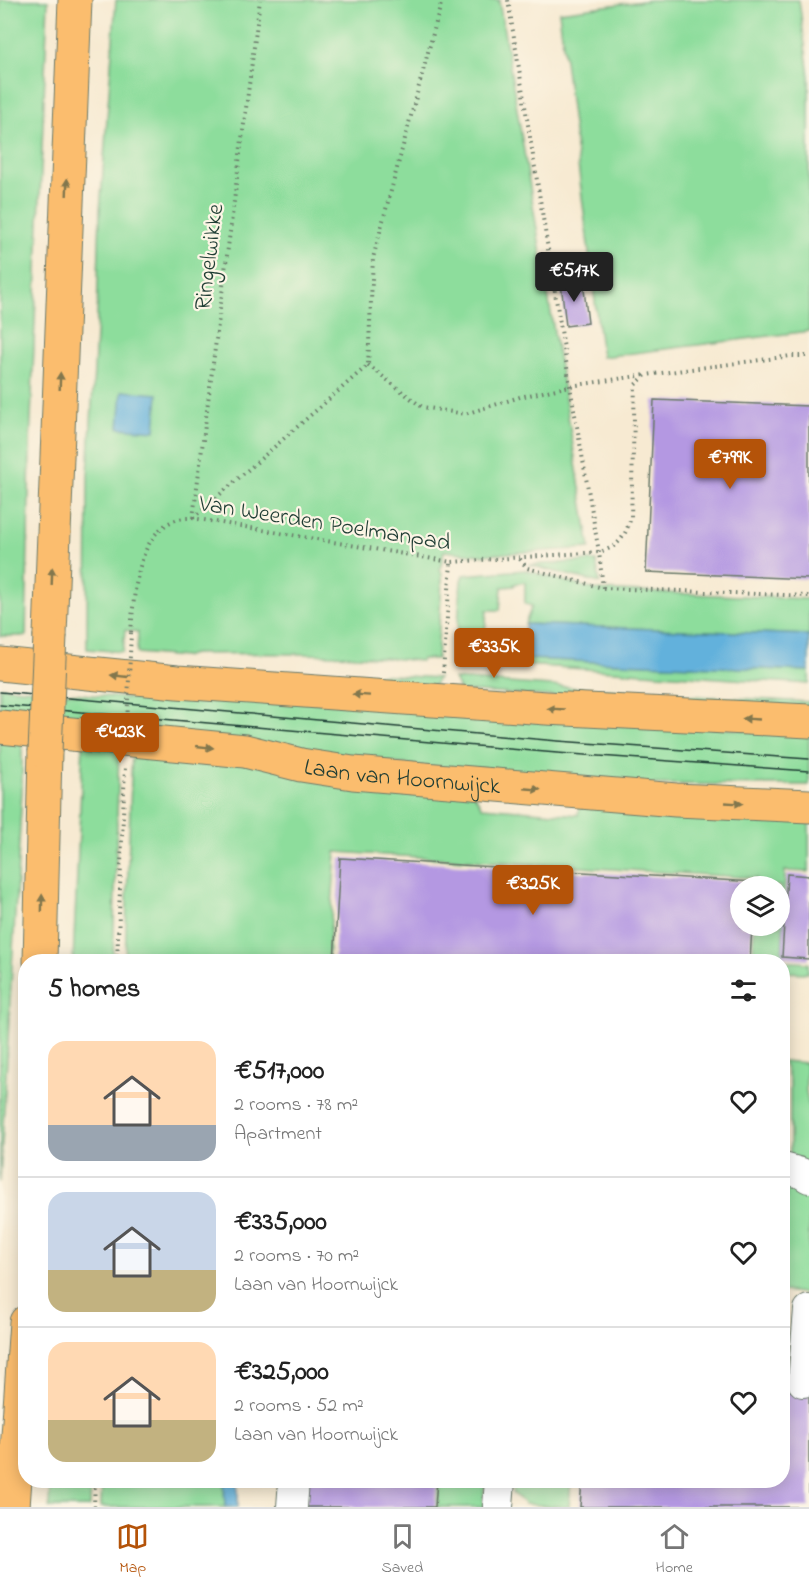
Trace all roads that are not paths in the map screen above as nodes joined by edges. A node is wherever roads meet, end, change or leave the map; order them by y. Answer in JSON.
{"nodes":[{"id":1,"x":75,"y":0,"type":"edge"},
{"id":2,"x":0,"y":664,"type":"edge"},
{"id":3,"x":809,"y":722,"type":"edge"},
{"id":4,"x":0,"y":727,"type":"edge"},
{"id":5,"x":809,"y":806,"type":"edge"},
{"id":6,"x":40,"y":954,"type":"edge"},
{"id":7,"x":790,"y":1170,"type":"edge"},
{"id":8,"x":809,"y":1178,"type":"edge"},
{"id":9,"x":790,"y":1309,"type":"edge"},
{"id":10,"x":809,"y":1310,"type":"edge"},
{"id":11,"x":803,"y":1382,"type":"dead end"},
{"id":12,"x":18,"y":1436,"type":"edge"},
{"id":13,"x":293,"y":1488,"type":"edge"},
{"id":14,"x":499,"y":1488,"type":"edge"},
{"id":15,"x":13,"y":1507,"type":"edge"},
{"id":16,"x":292,"y":1507,"type":"edge"},
{"id":17,"x":498,"y":1507,"type":"edge"}],
"edges":[{"from":6,"to":1,"type":"main road","one_way":true,"bridge":true},
{"from":3,"to":2,"type":"main road","one_way":true},
{"from":4,"to":5,"type":"main road","name":"Laan van Hoornwijck","one_way":true},
{"from":7,"to":8,"type":"street"},
{"from":9,"to":10,"type":"street"},
{"from":10,"to":11,"type":"street"},
{"from":12,"to":15,"type":"main road"},
{"from":13,"to":16,"type":"street"},
{"from":14,"to":17,"type":"street"}]}
